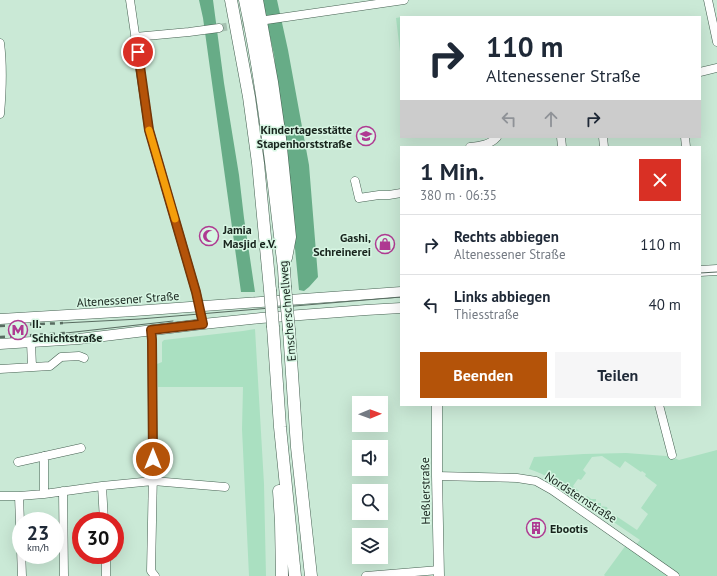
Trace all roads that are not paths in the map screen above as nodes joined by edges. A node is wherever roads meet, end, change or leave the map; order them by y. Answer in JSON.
{"nodes":[{"id":1,"x":130,"y":0,"type":"edge"},
{"id":2,"x":224,"y":0,"type":"edge"},
{"id":3,"x":231,"y":0,"type":"edge"},
{"id":4,"x":245,"y":0,"type":"edge"},
{"id":5,"x":257,"y":0,"type":"edge"},
{"id":6,"x":404,"y":0,"type":"edge"},
{"id":7,"x":708,"y":0,"type":"edge"},
{"id":8,"x":358,"y":3,"type":"edge"},
{"id":9,"x":266,"y":20,"type":"dead end"},
{"id":10,"x":220,"y":28,"type":"tunnel mouth"},
{"id":11,"x":135,"y":37,"type":"junction"},
{"id":12,"x":717,"y":42,"type":"edge"},
{"id":13,"x":0,"y":43,"type":"edge"},
{"id":14,"x":240,"y":50,"type":"junction"},
{"id":15,"x":717,"y":68,"type":"edge"},
{"id":16,"x":701,"y":72,"type":"edge"},
{"id":17,"x":0,"y":114,"type":"edge"},
{"id":18,"x":496,"y":138,"type":"edge"},
{"id":19,"x":479,"y":146,"type":"edge"},
{"id":20,"x":355,"y":182,"type":"dead end"},
{"id":21,"x":400,"y":193,"type":"edge"},
{"id":22,"x":284,"y":269,"type":"junction"},
{"id":23,"x":717,"y":270,"type":"edge"},
{"id":24,"x":701,"y":271,"type":"edge"},
{"id":25,"x":400,"y":292,"type":"edge"},
{"id":26,"x":200,"y":307,"type":"junction"},
{"id":27,"x":400,"y":308,"type":"edge"},
{"id":28,"x":0,"y":319,"type":"edge"},
{"id":29,"x":203,"y":324,"type":"junction"},
{"id":30,"x":151,"y":330,"type":"junction"},
{"id":31,"x":31,"y":342,"type":"junction"},
{"id":32,"x":0,"y":344,"type":"edge"},
{"id":33,"x":84,"y":358,"type":"dead end"},
{"id":34,"x":32,"y":367,"type":"junction"},
{"id":35,"x":0,"y":368,"type":"edge"},
{"id":36,"x":437,"y":406,"type":"edge"},
{"id":37,"x":659,"y":406,"type":"edge"},
{"id":38,"x":280,"y":426,"type":"junction"},
{"id":39,"x":81,"y":448,"type":"dead end"},
{"id":40,"x":672,"y":455,"type":"dead end"},
{"id":41,"x":44,"y":456,"type":"junction"},
{"id":42,"x":18,"y":462,"type":"dead end"},
{"id":43,"x":437,"y":476,"type":"junction"},
{"id":44,"x":153,"y":481,"type":"junction"},
{"id":45,"x":102,"y":486,"type":"junction"},
{"id":46,"x":225,"y":486,"type":"dead end"},
{"id":47,"x":63,"y":491,"type":"junction"},
{"id":48,"x":44,"y":494,"type":"junction"},
{"id":49,"x":0,"y":496,"type":"edge"},
{"id":50,"x":19,"y":496,"type":"junction"},
{"id":51,"x":103,"y":512,"type":"edge"},
{"id":52,"x":106,"y":564,"type":"edge"},
{"id":53,"x":439,"y":573,"type":"edge"},
{"id":54,"x":22,"y":576,"type":"edge"},
{"id":55,"x":64,"y":576,"type":"edge"},
{"id":56,"x":106,"y":576,"type":"edge"},
{"id":57,"x":155,"y":576,"type":"edge"},
{"id":58,"x":282,"y":576,"type":"edge"},
{"id":59,"x":295,"y":576,"type":"edge"},
{"id":60,"x":311,"y":576,"type":"edge"},
{"id":61,"x":366,"y":576,"type":"edge"},
{"id":62,"x":675,"y":576,"type":"edge"}],
"edges":[{"from":1,"to":11,"type":"street"},
{"from":2,"to":14,"type":"highway"},
{"from":3,"to":14,"type":"highway","name":"Emscherschnellweg"},
{"from":4,"to":22,"type":"highway","name":"Emscherschnellweg"},
{"from":5,"to":22,"type":"highway"},
{"from":6,"to":8,"type":"street"},
{"from":7,"to":12,"type":"street"},
{"from":8,"to":9,"type":"street"},
{"from":10,"to":11,"type":"street"},
{"from":11,"to":26,"type":"street"},
{"from":13,"to":17,"type":"street"},
{"from":14,"to":38,"type":"highway","name":"Emscherschnellweg","bridge":true},
{"from":15,"to":16,"type":"street"},
{"from":18,"to":19,"type":"street"},
{"from":20,"to":21,"type":"street"},
{"from":22,"to":60,"type":"highway","name":"Emscherschnellweg","bridge":true},
{"from":23,"to":24,"type":"main road"},
{"from":25,"to":26,"type":"main road","name":"Altenessener Straße"},
{"from":26,"to":28,"type":"main road","name":"Altenessener Straße"},
{"from":26,"to":29,"type":"street"},
{"from":27,"to":29,"type":"main road"},
{"from":29,"to":30,"type":"main road"},
{"from":30,"to":31,"type":"main road"},
{"from":30,"to":44,"type":"street"},
{"from":31,"to":32,"type":"main road"},
{"from":31,"to":34,"type":"street"},
{"from":33,"to":34,"type":"street"},
{"from":34,"to":35,"type":"street"},
{"from":36,"to":43,"type":"main road","name":"Heßlerstraße"},
{"from":37,"to":40,"type":"street"},
{"from":38,"to":58,"type":"highway"},
{"from":38,"to":59,"type":"highway","name":"Emscherschnellweg"},
{"from":39,"to":41,"type":"street"},
{"from":41,"to":42,"type":"street"},
{"from":41,"to":48,"type":"street"},
{"from":43,"to":53,"type":"main road","name":"Heßlerstraße"},
{"from":43,"to":62,"type":"street","name":"Nordsternstraße"},
{"from":44,"to":45,"type":"street"},
{"from":44,"to":46,"type":"street"},
{"from":44,"to":57,"type":"street"},
{"from":45,"to":47,"type":"street"},
{"from":45,"to":51,"type":"street"},
{"from":47,"to":48,"type":"street"},
{"from":47,"to":55,"type":"street"},
{"from":48,"to":50,"type":"street"},
{"from":49,"to":50,"type":"street"},
{"from":50,"to":54,"type":"street"},
{"from":52,"to":56,"type":"street"},
{"from":53,"to":61,"type":"street"}]}
